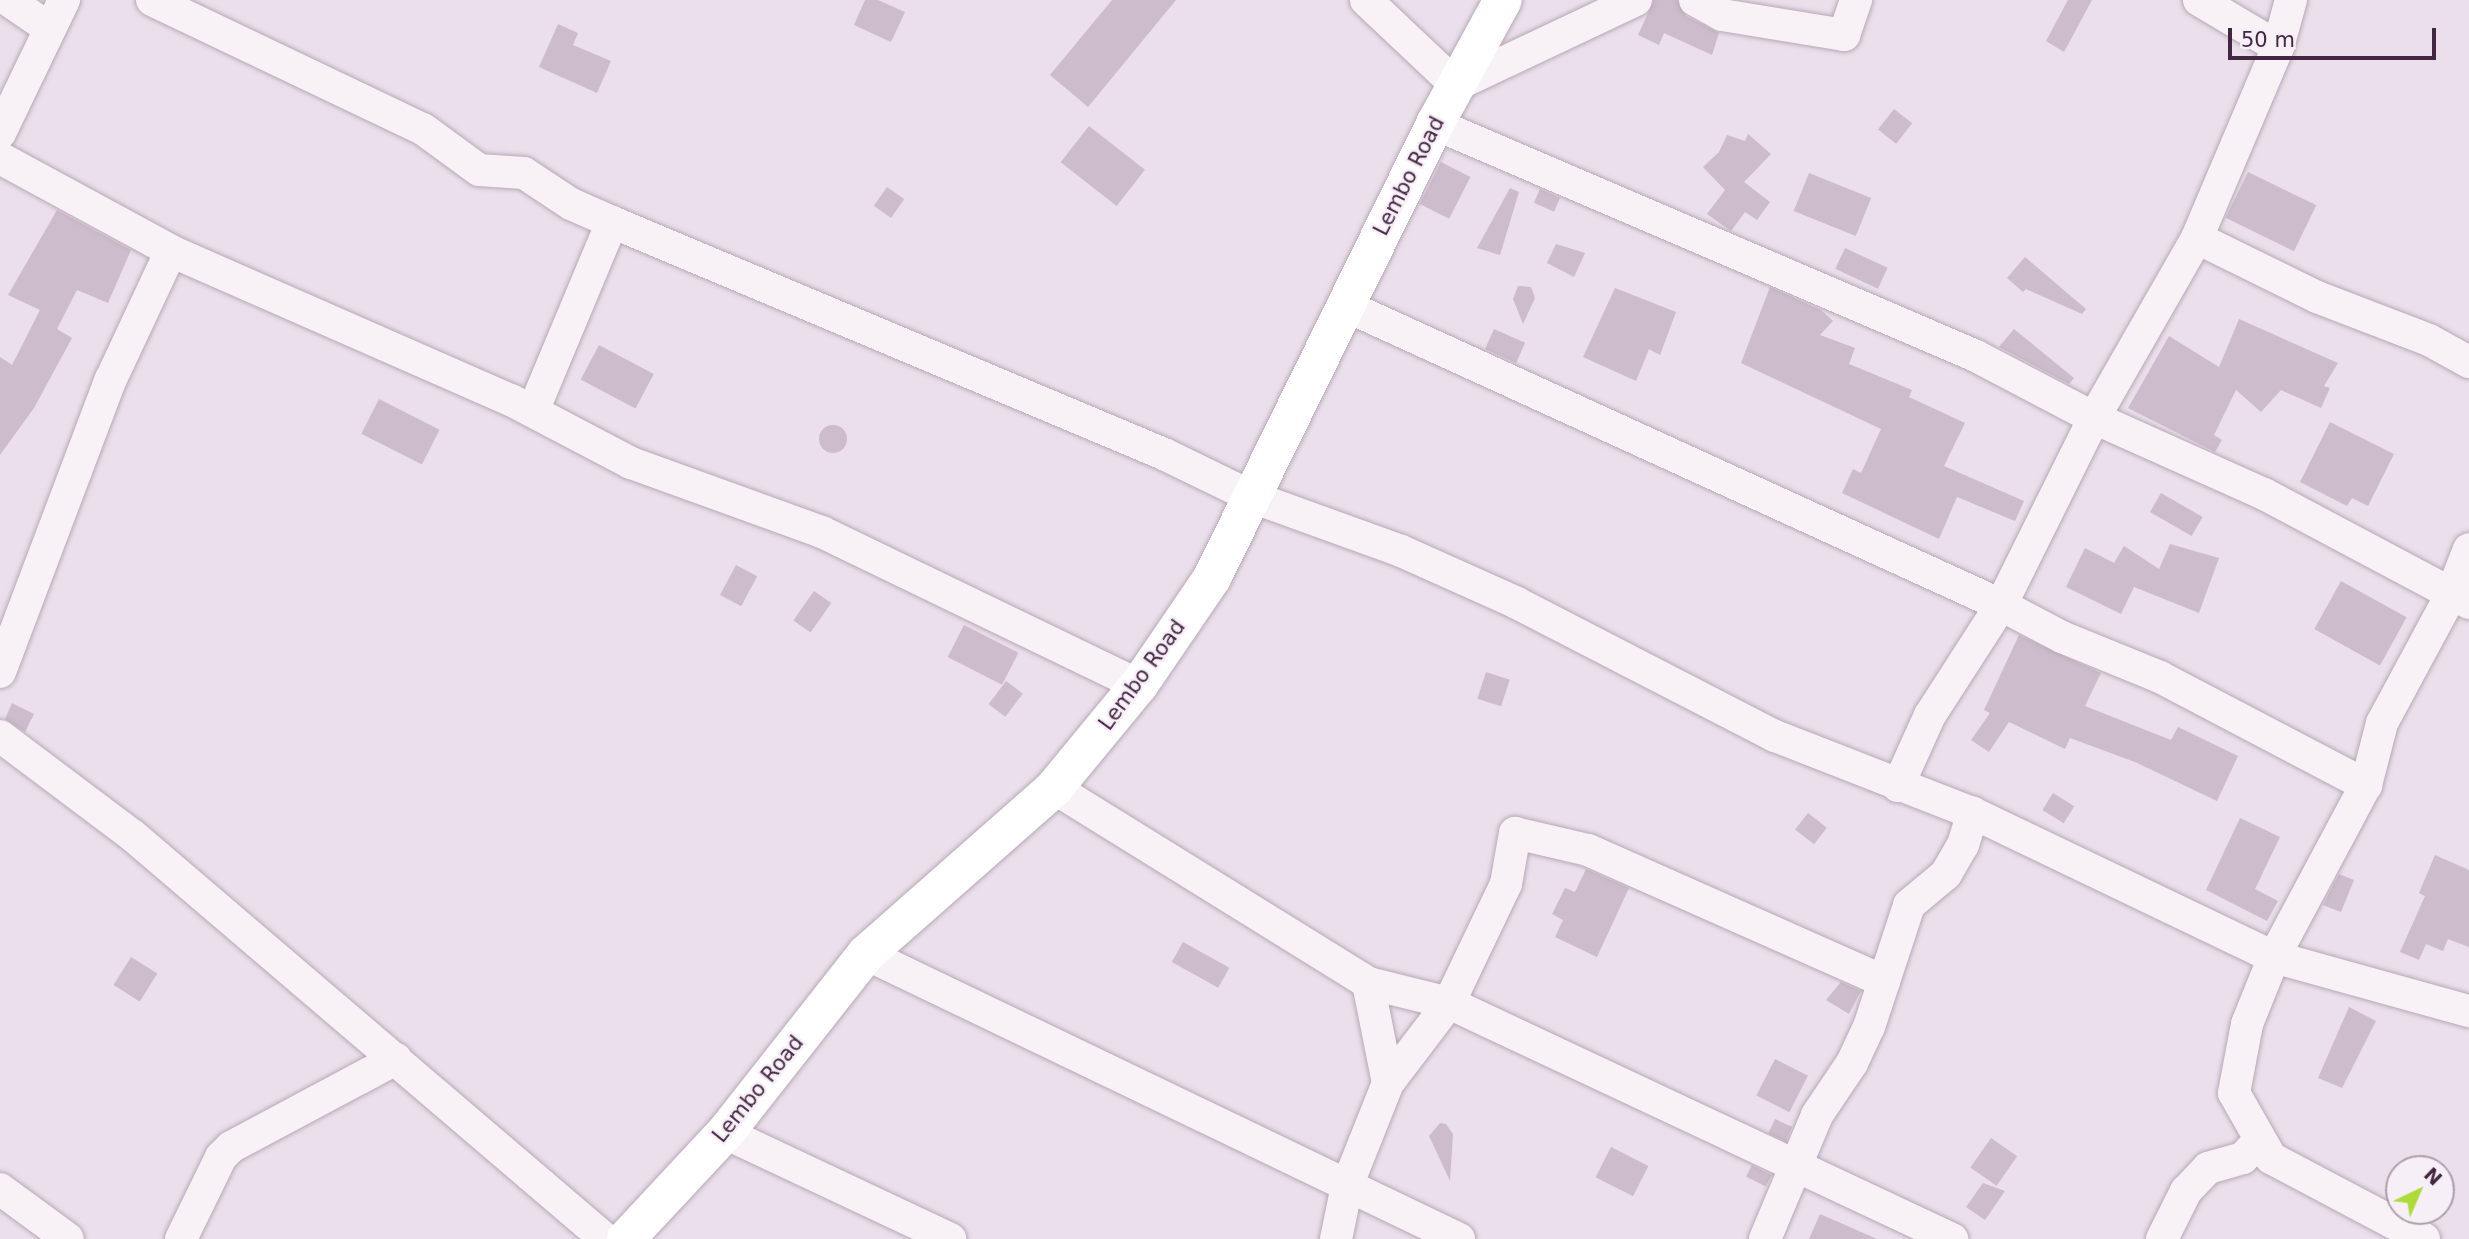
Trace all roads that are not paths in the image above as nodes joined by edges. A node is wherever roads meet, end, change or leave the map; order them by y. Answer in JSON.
{"nodes":[{"id":1,"x":8,"y":0,"type":"edge"},
{"id":2,"x":64,"y":0,"type":"edge"},
{"id":3,"x":152,"y":0,"type":"edge"},
{"id":4,"x":1366,"y":0,"type":"edge"},
{"id":5,"x":1503,"y":0,"type":"edge"},
{"id":6,"x":1636,"y":0,"type":"edge"},
{"id":7,"x":1695,"y":0,"type":"edge"},
{"id":8,"x":1856,"y":0,"type":"edge"},
{"id":9,"x":2199,"y":0,"type":"edge"},
{"id":10,"x":2291,"y":0,"type":"edge"},
{"id":11,"x":49,"y":27,"type":"junction"},
{"id":12,"x":2277,"y":47,"type":"junction"},
{"id":13,"x":1456,"y":85,"type":"junction"},
{"id":14,"x":1435,"y":124,"type":"junction"},
{"id":15,"x":0,"y":133,"type":"edge"},
{"id":16,"x":0,"y":158,"type":"edge"},
{"id":17,"x":612,"y":222,"type":"junction"},
{"id":18,"x":2197,"y":238,"type":"junction"},
{"id":19,"x":171,"y":251,"type":"junction"},
{"id":20,"x":1345,"y":305,"type":"junction"},
{"id":21,"x":2469,"y":362,"type":"edge"},
{"id":22,"x":533,"y":411,"type":"junction"},
{"id":23,"x":2094,"y":418,"type":"junction"},
{"id":24,"x":1252,"y":497,"type":"junction"},
{"id":25,"x":2469,"y":549,"type":"edge"},
{"id":26,"x":2460,"y":599,"type":"edge"},
{"id":27,"x":2001,"y":605,"type":"junction"},
{"id":28,"x":0,"y":672,"type":"edge"},
{"id":29,"x":1139,"y":685,"type":"junction"},
{"id":30,"x":0,"y":736,"type":"edge"},
{"id":31,"x":2366,"y":785,"type":"junction"},
{"id":32,"x":1898,"y":786,"type":"junction"},
{"id":33,"x":1054,"y":788,"type":"junction"},
{"id":34,"x":1973,"y":813,"type":"junction"},
{"id":35,"x":866,"y":954,"type":"junction"},
{"id":36,"x":2274,"y":957,"type":"junction"},
{"id":37,"x":1884,"y":981,"type":"junction"},
{"id":38,"x":1368,"y":983,"type":"junction"},
{"id":39,"x":1449,"y":1003,"type":"junction"},
{"id":40,"x":2469,"y":1011,"type":"edge"},
{"id":41,"x":396,"y":1059,"type":"junction"},
{"id":42,"x":1388,"y":1083,"type":"junction"},
{"id":43,"x":725,"y":1133,"type":"junction"},
{"id":44,"x":2259,"y":1142,"type":"junction"},
{"id":45,"x":1796,"y":1167,"type":"junction"},
{"id":46,"x":1347,"y":1186,"type":"junction"},
{"id":47,"x":0,"y":1189,"type":"edge"},
{"id":48,"x":68,"y":1239,"type":"edge"},
{"id":49,"x":181,"y":1239,"type":"edge"},
{"id":50,"x":605,"y":1239,"type":"edge"},
{"id":51,"x":626,"y":1239,"type":"edge"},
{"id":52,"x":950,"y":1239,"type":"edge"},
{"id":53,"x":1336,"y":1239,"type":"edge"},
{"id":54,"x":1459,"y":1239,"type":"edge"},
{"id":55,"x":1765,"y":1239,"type":"edge"},
{"id":56,"x":1952,"y":1239,"type":"edge"},
{"id":57,"x":2162,"y":1239,"type":"edge"},
{"id":58,"x":2424,"y":1239,"type":"edge"}],
"edges":[{"from":1,"to":11,"type":"street"},
{"from":2,"to":11,"type":"street"},
{"from":3,"to":17,"type":"street"},
{"from":4,"to":13,"type":"street"},
{"from":5,"to":13,"type":"street","name":"Lembo Road"},
{"from":6,"to":13,"type":"street"},
{"from":7,"to":8,"type":"street"},
{"from":9,"to":12,"type":"street"},
{"from":10,"to":12,"type":"street"},
{"from":11,"to":15,"type":"street"},
{"from":12,"to":18,"type":"street"},
{"from":13,"to":14,"type":"street","name":"Lembo Road"},
{"from":14,"to":20,"type":"street","name":"Lembo Road"},
{"from":14,"to":23,"type":"street"},
{"from":16,"to":19,"type":"street"},
{"from":17,"to":22,"type":"street"},
{"from":17,"to":24,"type":"street"},
{"from":18,"to":21,"type":"street"},
{"from":18,"to":23,"type":"street"},
{"from":19,"to":22,"type":"street"},
{"from":19,"to":28,"type":"street"},
{"from":20,"to":24,"type":"street","name":"Lembo Road"},
{"from":20,"to":27,"type":"street"},
{"from":22,"to":29,"type":"street"},
{"from":23,"to":26,"type":"street"},
{"from":23,"to":27,"type":"street"},
{"from":24,"to":29,"type":"street","name":"Lembo Road"},
{"from":24,"to":32,"type":"street"},
{"from":25,"to":26,"type":"street"},
{"from":26,"to":31,"type":"street"},
{"from":27,"to":31,"type":"street"},
{"from":27,"to":32,"type":"street"},
{"from":29,"to":33,"type":"street","name":"Lembo Road"},
{"from":30,"to":41,"type":"street"},
{"from":31,"to":36,"type":"street"},
{"from":32,"to":34,"type":"street"},
{"from":33,"to":35,"type":"street","name":"Lembo Road"},
{"from":33,"to":38,"type":"street"},
{"from":34,"to":36,"type":"street"},
{"from":34,"to":37,"type":"street"},
{"from":35,"to":43,"type":"street","name":"Lembo Road"},
{"from":35,"to":46,"type":"street"},
{"from":36,"to":40,"type":"street"},
{"from":36,"to":44,"type":"street"},
{"from":37,"to":39,"type":"street"},
{"from":37,"to":45,"type":"street"},
{"from":38,"to":39,"type":"street"},
{"from":38,"to":42,"type":"street"},
{"from":39,"to":42,"type":"street"},
{"from":39,"to":45,"type":"street"},
{"from":41,"to":49,"type":"street"},
{"from":41,"to":50,"type":"street"},
{"from":42,"to":46,"type":"street"},
{"from":43,"to":51,"type":"street","name":"Lembo Road"},
{"from":43,"to":52,"type":"street"},
{"from":44,"to":57,"type":"street"},
{"from":44,"to":58,"type":"street"},
{"from":45,"to":55,"type":"street"},
{"from":45,"to":56,"type":"street"},
{"from":46,"to":53,"type":"street"},
{"from":46,"to":54,"type":"street"},
{"from":47,"to":48,"type":"street"}]}
